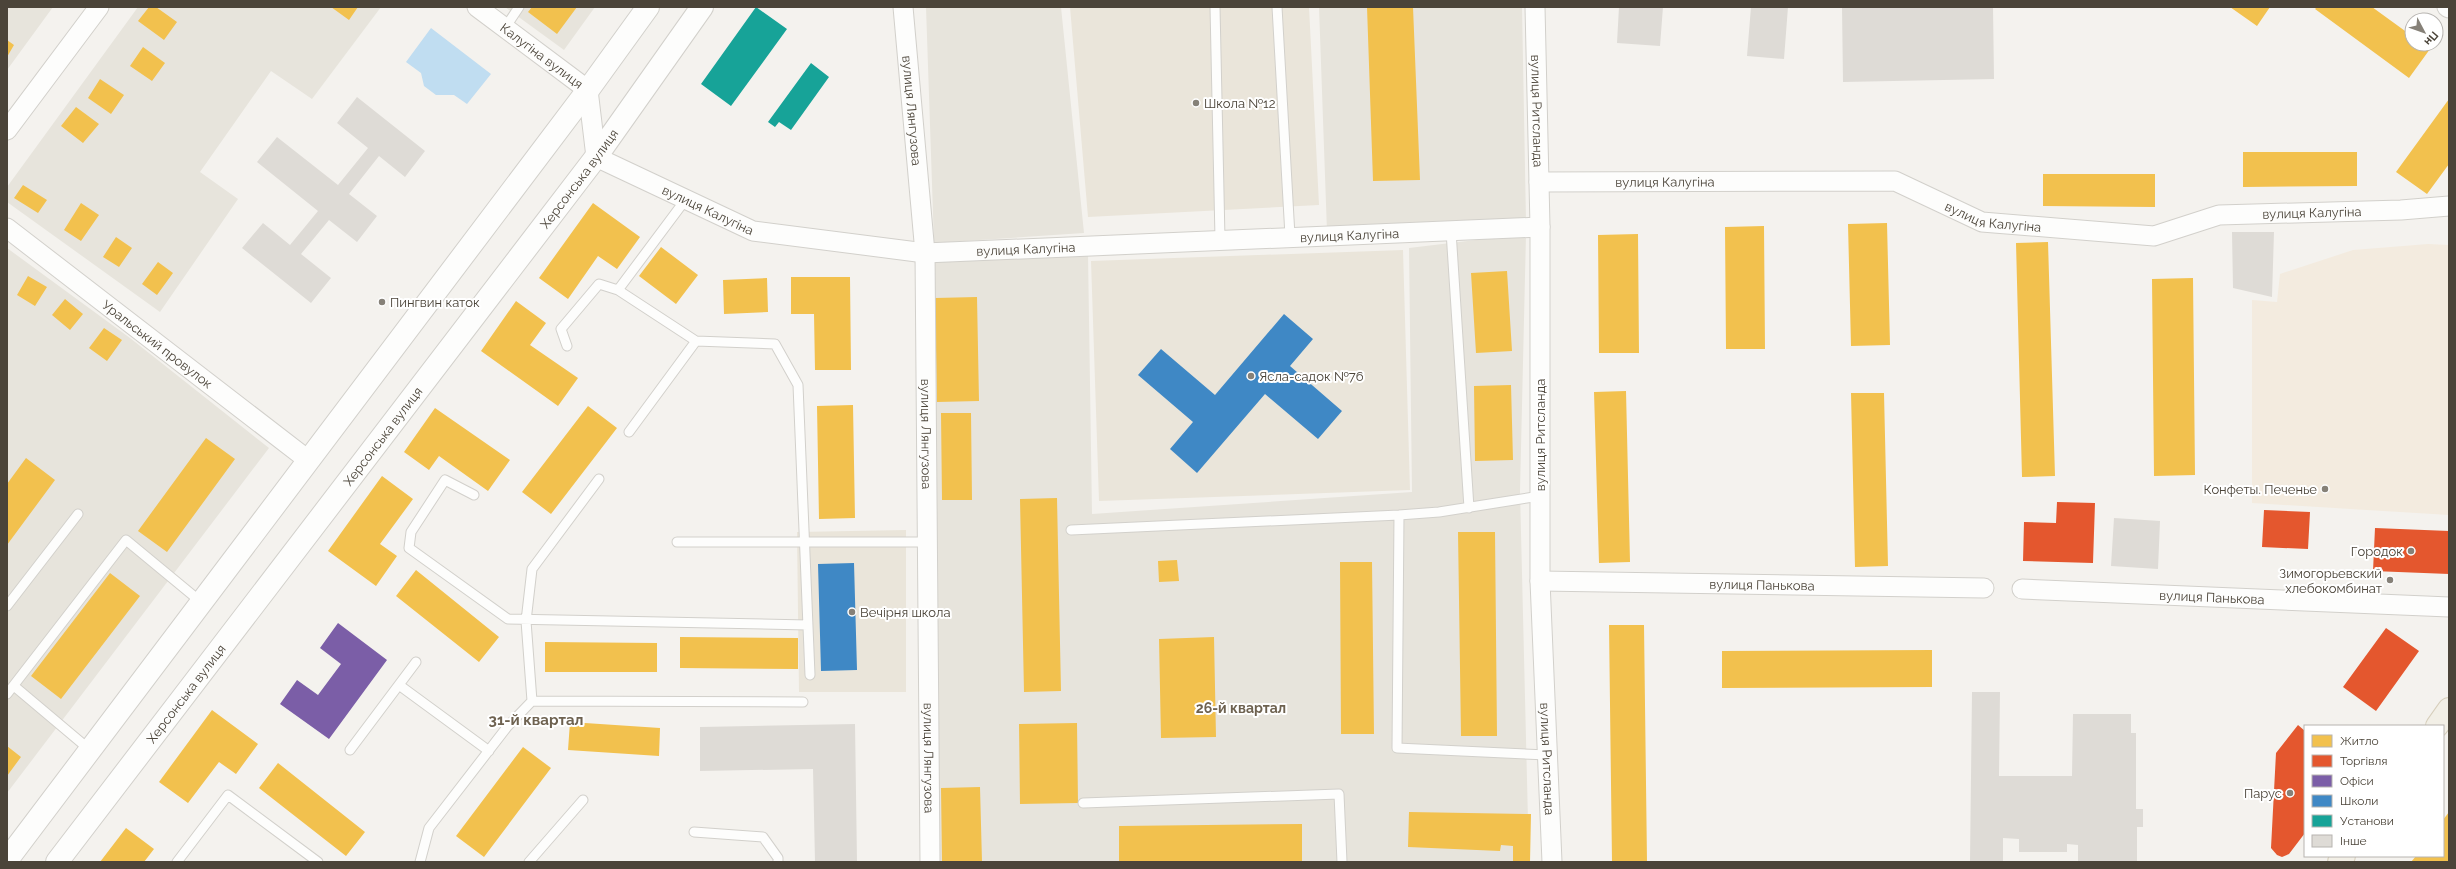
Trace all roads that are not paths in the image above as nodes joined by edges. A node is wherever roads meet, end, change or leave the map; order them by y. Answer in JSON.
{"nodes":[{"id":1,"x":99,"y":7,"type":"edge"},
{"id":2,"x":477,"y":7,"type":"edge"},
{"id":3,"x":520,"y":7,"type":"edge"},
{"id":4,"x":648,"y":7,"type":"edge"},
{"id":5,"x":702,"y":7,"type":"edge"},
{"id":6,"x":902,"y":7,"type":"edge"},
{"id":7,"x":1215,"y":7,"type":"edge"},
{"id":8,"x":1277,"y":7,"type":"edge"},
{"id":9,"x":1535,"y":7,"type":"edge"},
{"id":10,"x":505,"y":28,"type":"junction"},
{"id":11,"x":588,"y":90,"type":"junction"},
{"id":12,"x":7,"y":130,"type":"edge"},
{"id":13,"x":596,"y":157,"type":"junction"},
{"id":14,"x":1539,"y":182,"type":"junction"},
{"id":15,"x":686,"y":200,"type":"junction"},
{"id":16,"x":2449,"y":206,"type":"edge"},
{"id":17,"x":1540,"y":227,"type":"junction"},
{"id":18,"x":7,"y":228,"type":"edge"},
{"id":19,"x":1451,"y":231,"type":"junction"},
{"id":20,"x":1290,"y":236,"type":"junction"},
{"id":21,"x":1220,"y":239,"type":"junction"},
{"id":22,"x":924,"y":253,"type":"junction"},
{"id":23,"x":618,"y":290,"type":"junction"},
{"id":24,"x":696,"y":341,"type":"junction"},
{"id":25,"x":567,"y":346,"type":"dead end"},
{"id":26,"x":629,"y":432,"type":"dead end"},
{"id":27,"x":308,"y":460,"type":"junction"},
{"id":28,"x":600,"y":479,"type":"dead end"},
{"id":29,"x":474,"y":494,"type":"dead end"},
{"id":30,"x":1540,"y":496,"type":"junction"},
{"id":31,"x":1469,"y":508,"type":"junction"},
{"id":32,"x":78,"y":514,"type":"dead end"},
{"id":33,"x":1399,"y":516,"type":"junction"},
{"id":34,"x":1070,"y":530,"type":"dead end"},
{"id":35,"x":677,"y":542,"type":"dead end"},
{"id":36,"x":804,"y":542,"type":"junction"},
{"id":37,"x":927,"y":542,"type":"junction"},
{"id":38,"x":1540,"y":581,"type":"junction"},
{"id":39,"x":1984,"y":588,"type":"dead end"},
{"id":40,"x":2022,"y":589,"type":"dead end"},
{"id":41,"x":201,"y":602,"type":"junction"},
{"id":42,"x":7,"y":606,"type":"edge"},
{"id":43,"x":2449,"y":607,"type":"edge"},
{"id":44,"x":526,"y":621,"type":"junction"},
{"id":45,"x":808,"y":625,"type":"junction"},
{"id":46,"x":416,"y":662,"type":"dead end"},
{"id":47,"x":810,"y":675,"type":"dead end"},
{"id":48,"x":399,"y":685,"type":"junction"},
{"id":49,"x":14,"y":686,"type":"junction"},
{"id":50,"x":7,"y":694,"type":"edge"},
{"id":51,"x":532,"y":701,"type":"junction"},
{"id":52,"x":803,"y":702,"type":"dead end"},
{"id":53,"x":2449,"y":709,"type":"edge"},
{"id":54,"x":2438,"y":725,"type":"edge"},
{"id":55,"x":90,"y":750,"type":"junction"},
{"id":56,"x":350,"y":750,"type":"dead end"},
{"id":57,"x":489,"y":751,"type":"junction"},
{"id":58,"x":1547,"y":755,"type":"junction"},
{"id":59,"x":583,"y":800,"type":"dead end"},
{"id":60,"x":1083,"y":803,"type":"dead end"},
{"id":61,"x":694,"y":832,"type":"dead end"},
{"id":62,"x":7,"y":860,"type":"edge"},
{"id":63,"x":57,"y":862,"type":"edge"},
{"id":64,"x":177,"y":862,"type":"edge"},
{"id":65,"x":318,"y":862,"type":"edge"},
{"id":66,"x":420,"y":862,"type":"edge"},
{"id":67,"x":529,"y":862,"type":"edge"},
{"id":68,"x":778,"y":862,"type":"edge"},
{"id":69,"x":930,"y":862,"type":"edge"},
{"id":70,"x":1342,"y":862,"type":"edge"},
{"id":71,"x":1552,"y":862,"type":"edge"}],
"edges":[{"from":1,"to":12,"type":"street"},
{"from":2,"to":10,"type":"street","name":"Калугіна вулиця"},
{"from":3,"to":10,"type":"lane"},
{"from":4,"to":11,"type":"street"},
{"from":5,"to":13,"type":"street","name":"Херсонська вулиця"},
{"from":6,"to":22,"type":"street","name":"вулиця Лянгузова"},
{"from":7,"to":21,"type":"lane"},
{"from":8,"to":20,"type":"lane"},
{"from":9,"to":14,"type":"street","name":"вулиця Ритсланда"},
{"from":10,"to":11,"type":"street","name":"Калугіна вулиця"},
{"from":11,"to":13,"type":"street"},
{"from":11,"to":27,"type":"street"},
{"from":13,"to":15,"type":"street","name":"вулиця Калугіна"},
{"from":13,"to":63,"type":"street","name":"Херсонська вулиця"},
{"from":14,"to":16,"type":"street","name":"вулиця Калугіна"},
{"from":14,"to":17,"type":"street","name":"вулиця Ритсланда"},
{"from":15,"to":22,"type":"street","name":"вулиця Калугіна"},
{"from":15,"to":23,"type":"lane"},
{"from":17,"to":19,"type":"street","name":"вулиця Калугіна"},
{"from":17,"to":30,"type":"street","name":"вулиця Ритсланда"},
{"from":18,"to":27,"type":"street","name":"Уральський провулок"},
{"from":19,"to":20,"type":"street","name":"вулиця Калугіна"},
{"from":19,"to":31,"type":"lane"},
{"from":20,"to":21,"type":"street","name":"вулиця Калугіна"},
{"from":21,"to":22,"type":"street","name":"вулиця Калугіна"},
{"from":22,"to":37,"type":"street","name":"вулиця Лянгузова"},
{"from":23,"to":24,"type":"lane"},
{"from":23,"to":25,"type":"lane"},
{"from":24,"to":26,"type":"lane"},
{"from":24,"to":36,"type":"lane"},
{"from":27,"to":41,"type":"street"},
{"from":28,"to":44,"type":"lane"},
{"from":29,"to":44,"type":"lane"},
{"from":30,"to":31,"type":"lane"},
{"from":30,"to":38,"type":"street","name":"вулиця Ритсланда"},
{"from":31,"to":33,"type":"lane"},
{"from":32,"to":42,"type":"lane"},
{"from":33,"to":34,"type":"lane"},
{"from":33,"to":58,"type":"lane"},
{"from":35,"to":36,"type":"lane"},
{"from":36,"to":37,"type":"lane"},
{"from":36,"to":45,"type":"lane"},
{"from":37,"to":69,"type":"street","name":"вулиця Лянгузова"},
{"from":38,"to":39,"type":"street","name":"вулиця Панькова"},
{"from":38,"to":58,"type":"street","name":"вулиця Ритсланда"},
{"from":40,"to":43,"type":"street","name":"вулиця Панькова"},
{"from":41,"to":49,"type":"lane"},
{"from":41,"to":55,"type":"street"},
{"from":44,"to":45,"type":"lane"},
{"from":44,"to":51,"type":"lane"},
{"from":45,"to":47,"type":"lane"},
{"from":46,"to":48,"type":"lane"},
{"from":48,"to":56,"type":"lane"},
{"from":48,"to":57,"type":"lane"},
{"from":49,"to":50,"type":"lane"},
{"from":49,"to":55,"type":"lane"},
{"from":51,"to":52,"type":"lane"},
{"from":51,"to":57,"type":"lane"},
{"from":53,"to":54,"type":"main road"},
{"from":55,"to":62,"type":"street"},
{"from":57,"to":66,"type":"lane"},
{"from":58,"to":71,"type":"street","name":"вулиця Ритсланда"},
{"from":59,"to":67,"type":"lane"},
{"from":60,"to":70,"type":"lane"},
{"from":61,"to":68,"type":"lane"},
{"from":64,"to":65,"type":"lane"}]}
